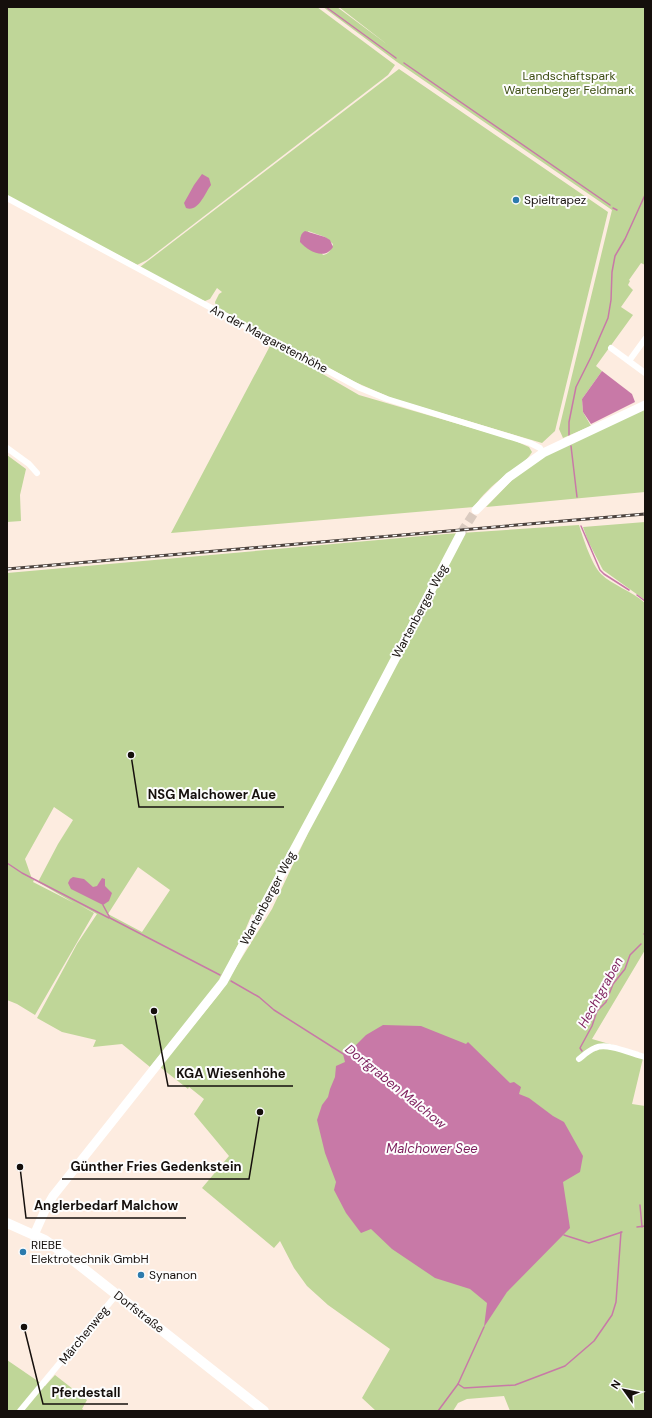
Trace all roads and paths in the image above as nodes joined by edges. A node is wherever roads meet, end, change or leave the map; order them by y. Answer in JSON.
{"nodes":[{"id":1,"x":7,"y":198,"type":"edge"},
{"id":2,"x":645,"y":339,"type":"edge"},
{"id":3,"x":611,"y":348,"type":"dead end"},
{"id":4,"x":629,"y":361,"type":"junction"},
{"id":5,"x":645,"y":373,"type":"edge"},
{"id":6,"x":645,"y":405,"type":"edge"},
{"id":7,"x":7,"y":448,"type":"edge"},
{"id":8,"x":543,"y":453,"type":"junction"},
{"id":9,"x":37,"y":473,"type":"dead end"},
{"id":10,"x":476,"y":510,"type":"tunnel mouth"},
{"id":11,"x":461,"y":533,"type":"tunnel mouth"},
{"id":12,"x":645,"y":1058,"type":"edge"},
{"id":13,"x":579,"y":1059,"type":"dead end"},
{"id":14,"x":7,"y":1223,"type":"edge"},
{"id":15,"x":34,"y":1235,"type":"junction"},
{"id":16,"x":117,"y":1294,"type":"junction"},
{"id":17,"x":20,"y":1411,"type":"edge"},
{"id":18,"x":264,"y":1411,"type":"edge"}],
"edges":[{"from":1,"to":8,"type":"street","name":"An der Margaretenhöhe"},
{"from":2,"to":4,"type":"street"},
{"from":3,"to":4,"type":"street"},
{"from":4,"to":5,"type":"street"},
{"from":6,"to":8,"type":"main road"},
{"from":7,"to":9,"type":"street"},
{"from":8,"to":10,"type":"main road"},
{"from":11,"to":15,"type":"main road","name":"Wartenberger Weg"},
{"from":12,"to":13,"type":"street"},
{"from":14,"to":15,"type":"main road","name":"Dorfstraße"},
{"from":15,"to":16,"type":"main road","name":"Dorfstraße"},
{"from":16,"to":17,"type":"street","name":"Märchenweg"},
{"from":16,"to":18,"type":"main road","name":"Dorfstraße"}]}
